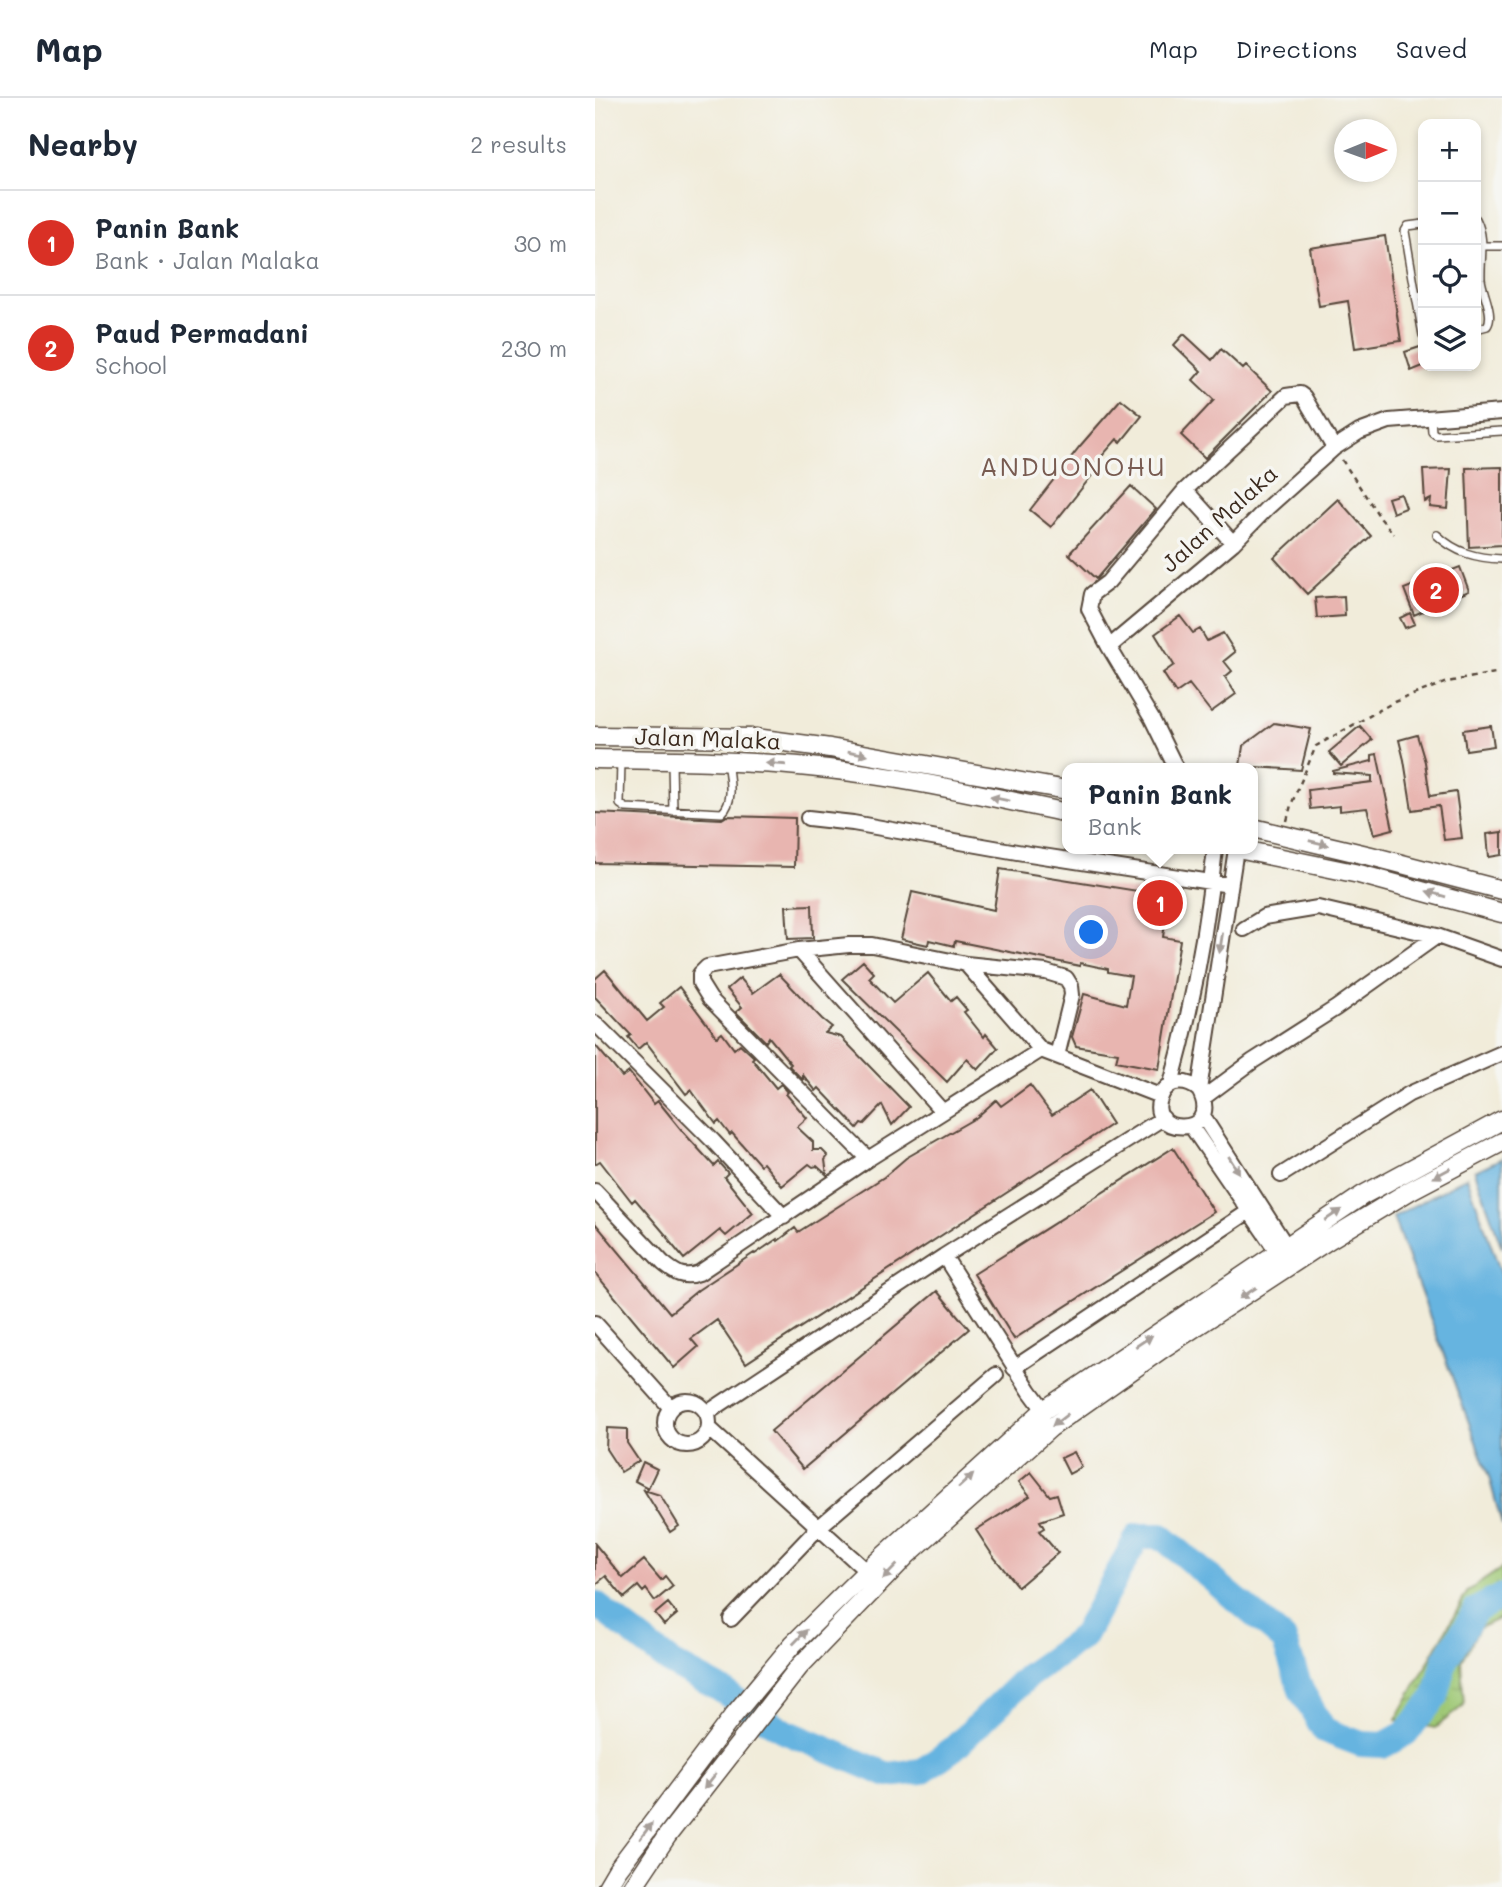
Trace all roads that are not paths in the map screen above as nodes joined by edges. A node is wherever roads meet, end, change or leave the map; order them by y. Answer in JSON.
{"nodes":[{"id":1,"x":1418,"y":225,"type":"edge"},
{"id":2,"x":1481,"y":238,"type":"edge"},
{"id":3,"x":1483,"y":246,"type":"junction"},
{"id":4,"x":1501,"y":246,"type":"edge"},
{"id":5,"x":1481,"y":260,"type":"edge"},
{"id":6,"x":1418,"y":290,"type":"edge"},
{"id":7,"x":1481,"y":292,"type":"edge"},
{"id":8,"x":1481,"y":327,"type":"edge"},
{"id":9,"x":1502,"y":412,"type":"edge"},
{"id":10,"x":1431,"y":418,"type":"junction"},
{"id":11,"x":1502,"y":430,"type":"edge"},
{"id":12,"x":1334,"y":448,"type":"junction"},
{"id":13,"x":1185,"y":490,"type":"junction"},
{"id":14,"x":1437,"y":535,"type":"dead end"},
{"id":15,"x":1233,"y":543,"type":"junction"},
{"id":16,"x":1502,"y":559,"type":"edge"},
{"id":17,"x":1109,"y":647,"type":"junction"},
{"id":18,"x":595,"y":736,"type":"edge"},
{"id":19,"x":595,"y":759,"type":"edge"},
{"id":20,"x":1174,"y":763,"type":"edge"},
{"id":21,"x":621,"y":767,"type":"junction"},
{"id":22,"x":672,"y":767,"type":"junction"},
{"id":23,"x":728,"y":768,"type":"junction"},
{"id":24,"x":1062,"y":789,"type":"edge"},
{"id":25,"x":673,"y":811,"type":"junction"},
{"id":26,"x":1062,"y":812,"type":"edge"},
{"id":27,"x":808,"y":818,"type":"dead end"},
{"id":28,"x":1258,"y":829,"type":"edge"},
{"id":29,"x":1214,"y":854,"type":"edge"},
{"id":30,"x":1234,"y":865,"type":"edge"},
{"id":31,"x":1211,"y":877,"type":"junction"},
{"id":32,"x":1502,"y":890,"type":"edge"},
{"id":33,"x":1502,"y":913,"type":"edge"},
{"id":34,"x":1244,"y":929,"type":"dead end"},
{"id":35,"x":1437,"y":936,"type":"junction"},
{"id":36,"x":799,"y":950,"type":"junction"},
{"id":37,"x":1502,"y":960,"type":"edge"},
{"id":38,"x":966,"y":964,"type":"junction"},
{"id":39,"x":1188,"y":1015,"type":"junction"},
{"id":40,"x":1210,"y":1018,"type":"junction"},
{"id":41,"x":595,"y":1023,"type":"edge"},
{"id":42,"x":1041,"y":1050,"type":"junction"},
{"id":43,"x":1502,"y":1053,"type":"edge"},
{"id":44,"x":1057,"y":1056,"type":"junction"},
{"id":45,"x":1165,"y":1090,"type":"junction"},
{"id":46,"x":1201,"y":1094,"type":"junction"},
{"id":47,"x":942,"y":1111,"type":"junction"},
{"id":48,"x":1202,"y":1115,"type":"junction"},
{"id":49,"x":1163,"y":1118,"type":"junction"},
{"id":50,"x":1502,"y":1120,"type":"edge"},
{"id":51,"x":1191,"y":1126,"type":"junction"},
{"id":52,"x":1502,"y":1142,"type":"edge"},
{"id":53,"x":868,"y":1159,"type":"junction"},
{"id":54,"x":1281,"y":1175,"type":"dead end"},
{"id":55,"x":595,"y":1191,"type":"edge"},
{"id":56,"x":784,"y":1217,"type":"junction"},
{"id":57,"x":1257,"y":1217,"type":"junction"},
{"id":58,"x":1282,"y":1250,"type":"junction"},
{"id":59,"x":944,"y":1256,"type":"junction"},
{"id":60,"x":595,"y":1323,"type":"edge"},
{"id":61,"x":996,"y":1376,"type":"dead end"},
{"id":62,"x":1022,"y":1380,"type":"junction"},
{"id":63,"x":671,"y":1408,"type":"junction"},
{"id":64,"x":1044,"y":1410,"type":"junction"},
{"id":65,"x":707,"y":1413,"type":"junction"},
{"id":66,"x":709,"y":1428,"type":"junction"},
{"id":67,"x":818,"y":1528,"type":"junction"},
{"id":68,"x":851,"y":1557,"type":"dead end"},
{"id":69,"x":731,"y":1619,"type":"dead end"},
{"id":70,"x":607,"y":1887,"type":"edge"},
{"id":71,"x":633,"y":1887,"type":"edge"}],
"edges":[{"from":1,"to":6,"type":"lane"},
{"from":2,"to":3,"type":"lane"},
{"from":3,"to":4,"type":"lane"},
{"from":3,"to":5,"type":"lane"},
{"from":7,"to":8,"type":"lane"},
{"from":9,"to":10,"type":"street","name":"Jalan Malaka"},
{"from":10,"to":11,"type":"lane"},
{"from":10,"to":12,"type":"street","name":"Jalan Malaka"},
{"from":12,"to":13,"type":"street"},
{"from":12,"to":15,"type":"street","name":"Jalan Malaka"},
{"from":13,"to":15,"type":"street"},
{"from":13,"to":17,"type":"street"},
{"from":14,"to":16,"type":"lane"},
{"from":15,"to":17,"type":"street","name":"Jalan Malaka"},
{"from":17,"to":20,"type":"street"},
{"from":18,"to":24,"type":"street","name":"Jalan Malaka","one_way":true},
{"from":19,"to":21,"type":"street","name":"Jalan Malaka"},
{"from":21,"to":22,"type":"street","name":"Jalan Malaka"},
{"from":21,"to":25,"type":"lane"},
{"from":22,"to":23,"type":"street","name":"Jalan Malaka"},
{"from":22,"to":25,"type":"lane"},
{"from":23,"to":25,"type":"lane"},
{"from":26,"to":23,"type":"street","name":"Jalan Malaka","one_way":true},
{"from":27,"to":31,"type":"street"},
{"from":28,"to":32,"type":"street","one_way":true},
{"from":29,"to":31,"type":"street"},
{"from":30,"to":31,"type":"street"},
{"from":33,"to":30,"type":"street","one_way":true},
{"from":30,"to":40,"type":"street","one_way":true},
{"from":31,"to":39,"type":"street"},
{"from":34,"to":35,"type":"street"},
{"from":35,"to":37,"type":"street"},
{"from":35,"to":46,"type":"street"},
{"from":36,"to":38,"type":"street"},
{"from":36,"to":47,"type":"street"},
{"from":36,"to":53,"type":"street"},
{"from":38,"to":42,"type":"street"},
{"from":38,"to":44,"type":"street"},
{"from":39,"to":40,"type":"street"},
{"from":39,"to":45,"type":"street"},
{"from":40,"to":46,"type":"street"},
{"from":41,"to":56,"type":"street"},
{"from":42,"to":44,"type":"street"},
{"from":42,"to":47,"type":"street"},
{"from":43,"to":54,"type":"street"},
{"from":44,"to":45,"type":"street"},
{"from":45,"to":46,"type":"street"},
{"from":45,"to":49,"type":"street"},
{"from":46,"to":48,"type":"street"},
{"from":47,"to":53,"type":"street"},
{"from":48,"to":51,"type":"street"},
{"from":48,"to":57,"type":"street","one_way":true},
{"from":49,"to":51,"type":"street"},
{"from":49,"to":59,"type":"street"},
{"from":58,"to":50,"type":"street","one_way":true},
{"from":51,"to":57,"type":"street"},
{"from":52,"to":58,"type":"street","one_way":true},
{"from":53,"to":56,"type":"street"},
{"from":55,"to":56,"type":"street"},
{"from":57,"to":58,"type":"street"},
{"from":57,"to":62,"type":"street"},
{"from":64,"to":58,"type":"street","one_way":true},
{"from":58,"to":71,"type":"street","one_way":true},
{"from":59,"to":62,"type":"street"},
{"from":59,"to":65,"type":"street"},
{"from":60,"to":63,"type":"street"},
{"from":61,"to":67,"type":"street"},
{"from":62,"to":64,"type":"street"},
{"from":63,"to":65,"type":"street"},
{"from":63,"to":66,"type":"street"},
{"from":70,"to":64,"type":"street","one_way":true},
{"from":65,"to":66,"type":"street"},
{"from":66,"to":67,"type":"street"},
{"from":67,"to":68,"type":"street"},
{"from":67,"to":69,"type":"street"}]}
